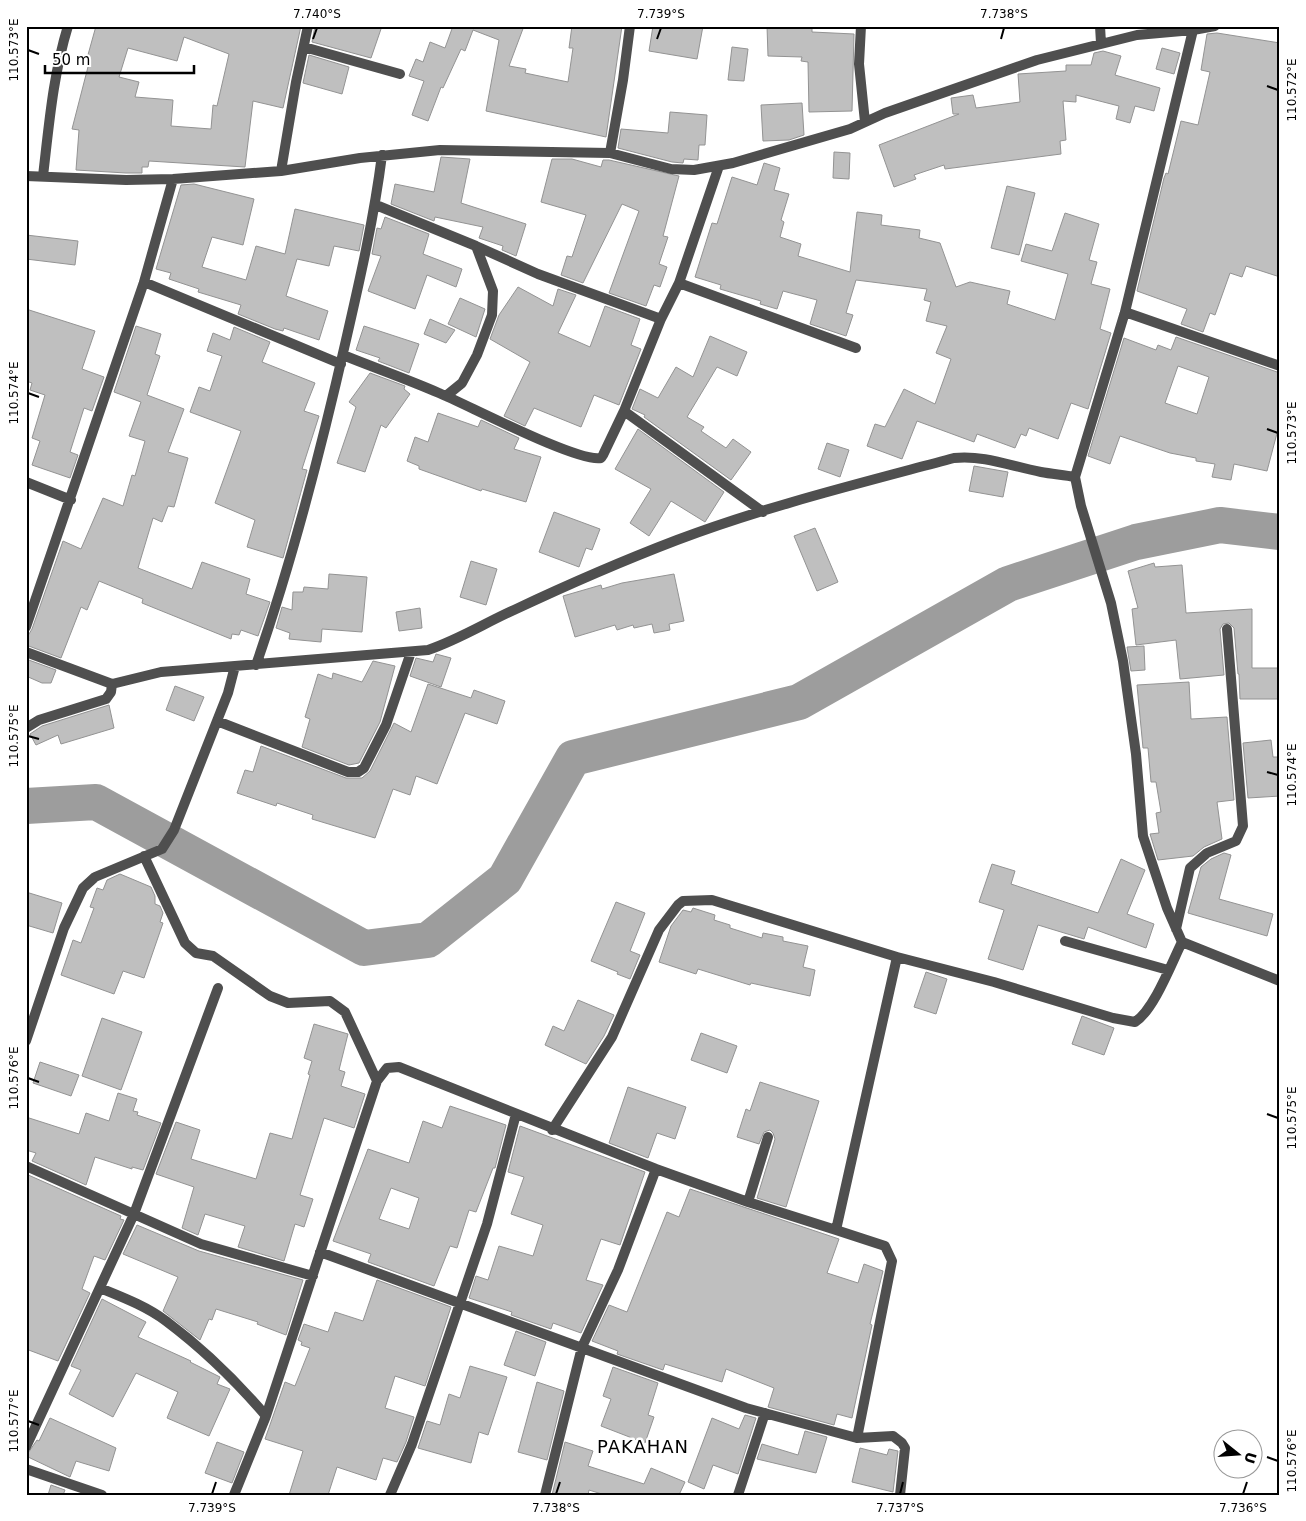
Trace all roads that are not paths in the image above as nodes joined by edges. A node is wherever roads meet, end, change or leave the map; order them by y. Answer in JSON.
{"nodes":[{"id":1,"x":68,"y":26,"type":"edge"},
{"id":2,"x":308,"y":26,"type":"edge"},
{"id":3,"x":630,"y":26,"type":"edge"},
{"id":4,"x":861,"y":26,"type":"edge"},
{"id":5,"x":1100,"y":26,"type":"edge"},
{"id":6,"x":1215,"y":26,"type":"edge"},
{"id":7,"x":1192,"y":30,"type":"junction"},
{"id":8,"x":1101,"y":43,"type":"junction"},
{"id":9,"x":304,"y":47,"type":"junction"},
{"id":10,"x":400,"y":74,"type":"dead end"},
{"id":11,"x":865,"y":122,"type":"junction"},
{"id":12,"x":610,"y":152,"type":"junction"},
{"id":13,"x":382,"y":155,"type":"junction"},
{"id":14,"x":718,"y":166,"type":"junction"},
{"id":15,"x":281,"y":171,"type":"junction"},
{"id":16,"x":26,"y":176,"type":"edge"},
{"id":17,"x":43,"y":176,"type":"junction"},
{"id":18,"x":173,"y":179,"type":"junction"},
{"id":19,"x":376,"y":205,"type":"junction"},
{"id":20,"x":476,"y":246,"type":"junction"},
{"id":21,"x":144,"y":282,"type":"junction"},
{"id":22,"x":679,"y":283,"type":"junction"},
{"id":23,"x":1125,"y":312,"type":"junction"},
{"id":24,"x":662,"y":319,"type":"junction"},
{"id":25,"x":856,"y":348,"type":"dead end"},
{"id":26,"x":342,"y":360,"type":"junction"},
{"id":27,"x":1280,"y":366,"type":"edge"},
{"id":28,"x":446,"y":396,"type":"junction"},
{"id":29,"x":624,"y":411,"type":"junction"},
{"id":30,"x":1075,"y":477,"type":"junction"},
{"id":31,"x":26,"y":482,"type":"edge"},
{"id":32,"x":71,"y":500,"type":"junction"},
{"id":33,"x":763,"y":512,"type":"junction"},
{"id":34,"x":26,"y":627,"type":"edge"},
{"id":35,"x":1227,"y":629,"type":"dead end"},
{"id":36,"x":26,"y":652,"type":"edge"},
{"id":37,"x":411,"y":652,"type":"junction"},
{"id":38,"x":256,"y":665,"type":"junction"},
{"id":39,"x":233,"y":675,"type":"junction"},
{"id":40,"x":111,"y":688,"type":"junction"},
{"id":41,"x":217,"y":721,"type":"junction"},
{"id":42,"x":26,"y":728,"type":"edge"},
{"id":43,"x":144,"y":856,"type":"junction"},
{"id":44,"x":1176,"y":929,"type":"junction"},
{"id":45,"x":1065,"y":941,"type":"dead end"},
{"id":46,"x":1182,"y":942,"type":"junction"},
{"id":47,"x":897,"y":957,"type":"junction"},
{"id":48,"x":1168,"y":970,"type":"junction"},
{"id":49,"x":1280,"y":982,"type":"edge"},
{"id":50,"x":218,"y":988,"type":"dead end"},
{"id":51,"x":26,"y":1041,"type":"edge"},
{"id":52,"x":376,"y":1081,"type":"junction"},
{"id":53,"x":516,"y":1114,"type":"junction"},
{"id":54,"x":552,"y":1130,"type":"junction"},
{"id":55,"x":768,"y":1137,"type":"dead end"},
{"id":56,"x":26,"y":1166,"type":"edge"},
{"id":57,"x":656,"y":1169,"type":"junction"},
{"id":58,"x":748,"y":1202,"type":"junction"},
{"id":59,"x":134,"y":1214,"type":"junction"},
{"id":60,"x":836,"y":1230,"type":"junction"},
{"id":61,"x":320,"y":1252,"type":"junction"},
{"id":62,"x":314,"y":1276,"type":"junction"},
{"id":63,"x":100,"y":1288,"type":"junction"},
{"id":64,"x":459,"y":1304,"type":"junction"},
{"id":65,"x":582,"y":1347,"type":"junction"},
{"id":66,"x":765,"y":1413,"type":"junction"},
{"id":67,"x":266,"y":1416,"type":"junction"},
{"id":68,"x":857,"y":1438,"type":"junction"},
{"id":69,"x":26,"y":1447,"type":"edge"},
{"id":70,"x":26,"y":1469,"type":"edge"},
{"id":71,"x":102,"y":1495,"type":"edge"},
{"id":72,"x":234,"y":1495,"type":"edge"},
{"id":73,"x":390,"y":1495,"type":"edge"},
{"id":74,"x":545,"y":1495,"type":"edge"},
{"id":75,"x":738,"y":1495,"type":"edge"},
{"id":76,"x":900,"y":1495,"type":"edge"}],
"edges":[{"from":1,"to":17,"type":"street"},
{"from":2,"to":9,"type":"street"},
{"from":3,"to":12,"type":"street"},
{"from":4,"to":11,"type":"street"},
{"from":5,"to":8,"type":"street"},
{"from":6,"to":7,"type":"street"},
{"from":7,"to":8,"type":"street"},
{"from":7,"to":23,"type":"street"},
{"from":8,"to":11,"type":"street"},
{"from":9,"to":10,"type":"street"},
{"from":9,"to":15,"type":"street"},
{"from":11,"to":14,"type":"street"},
{"from":12,"to":13,"type":"street"},
{"from":12,"to":14,"type":"street"},
{"from":13,"to":15,"type":"street"},
{"from":13,"to":19,"type":"street"},
{"from":14,"to":22,"type":"street"},
{"from":15,"to":18,"type":"street"},
{"from":16,"to":17,"type":"street"},
{"from":17,"to":18,"type":"street"},
{"from":18,"to":21,"type":"street"},
{"from":19,"to":20,"type":"street"},
{"from":19,"to":26,"type":"street"},
{"from":20,"to":24,"type":"street"},
{"from":20,"to":28,"type":"street"},
{"from":21,"to":26,"type":"street"},
{"from":21,"to":32,"type":"street"},
{"from":22,"to":24,"type":"street"},
{"from":22,"to":25,"type":"street"},
{"from":23,"to":27,"type":"street"},
{"from":23,"to":30,"type":"street"},
{"from":24,"to":29,"type":"street"},
{"from":26,"to":28,"type":"street"},
{"from":26,"to":38,"type":"street"},
{"from":28,"to":29,"type":"street"},
{"from":29,"to":33,"type":"street"},
{"from":30,"to":33,"type":"street"},
{"from":30,"to":44,"type":"street"},
{"from":31,"to":32,"type":"street"},
{"from":32,"to":34,"type":"street"},
{"from":33,"to":37,"type":"street"},
{"from":35,"to":44,"type":"street"},
{"from":36,"to":40,"type":"street"},
{"from":37,"to":38,"type":"street"},
{"from":37,"to":41,"type":"street"},
{"from":38,"to":39,"type":"street"},
{"from":39,"to":40,"type":"street"},
{"from":39,"to":41,"type":"street"},
{"from":40,"to":42,"type":"street"},
{"from":41,"to":43,"type":"street"},
{"from":43,"to":51,"type":"street"},
{"from":43,"to":52,"type":"street"},
{"from":44,"to":46,"type":"street"},
{"from":45,"to":48,"type":"street"},
{"from":46,"to":48,"type":"street"},
{"from":46,"to":49,"type":"street"},
{"from":47,"to":48,"type":"street"},
{"from":47,"to":54,"type":"street"},
{"from":47,"to":60,"type":"street"},
{"from":50,"to":59,"type":"street"},
{"from":52,"to":53,"type":"street"},
{"from":52,"to":61,"type":"street"},
{"from":53,"to":54,"type":"street"},
{"from":53,"to":64,"type":"street"},
{"from":54,"to":57,"type":"street"},
{"from":55,"to":58,"type":"street"},
{"from":56,"to":59,"type":"street"},
{"from":57,"to":58,"type":"street"},
{"from":57,"to":65,"type":"street"},
{"from":58,"to":60,"type":"street"},
{"from":59,"to":62,"type":"street"},
{"from":59,"to":63,"type":"street"},
{"from":60,"to":68,"type":"street"},
{"from":61,"to":62,"type":"street"},
{"from":61,"to":64,"type":"street"},
{"from":62,"to":67,"type":"street"},
{"from":63,"to":67,"type":"street"},
{"from":63,"to":69,"type":"street"},
{"from":64,"to":65,"type":"street"},
{"from":64,"to":73,"type":"street"},
{"from":65,"to":66,"type":"street"},
{"from":65,"to":74,"type":"street"},
{"from":66,"to":68,"type":"street"},
{"from":66,"to":75,"type":"street"},
{"from":67,"to":72,"type":"street"},
{"from":68,"to":76,"type":"street"},
{"from":70,"to":71,"type":"street"}]}
